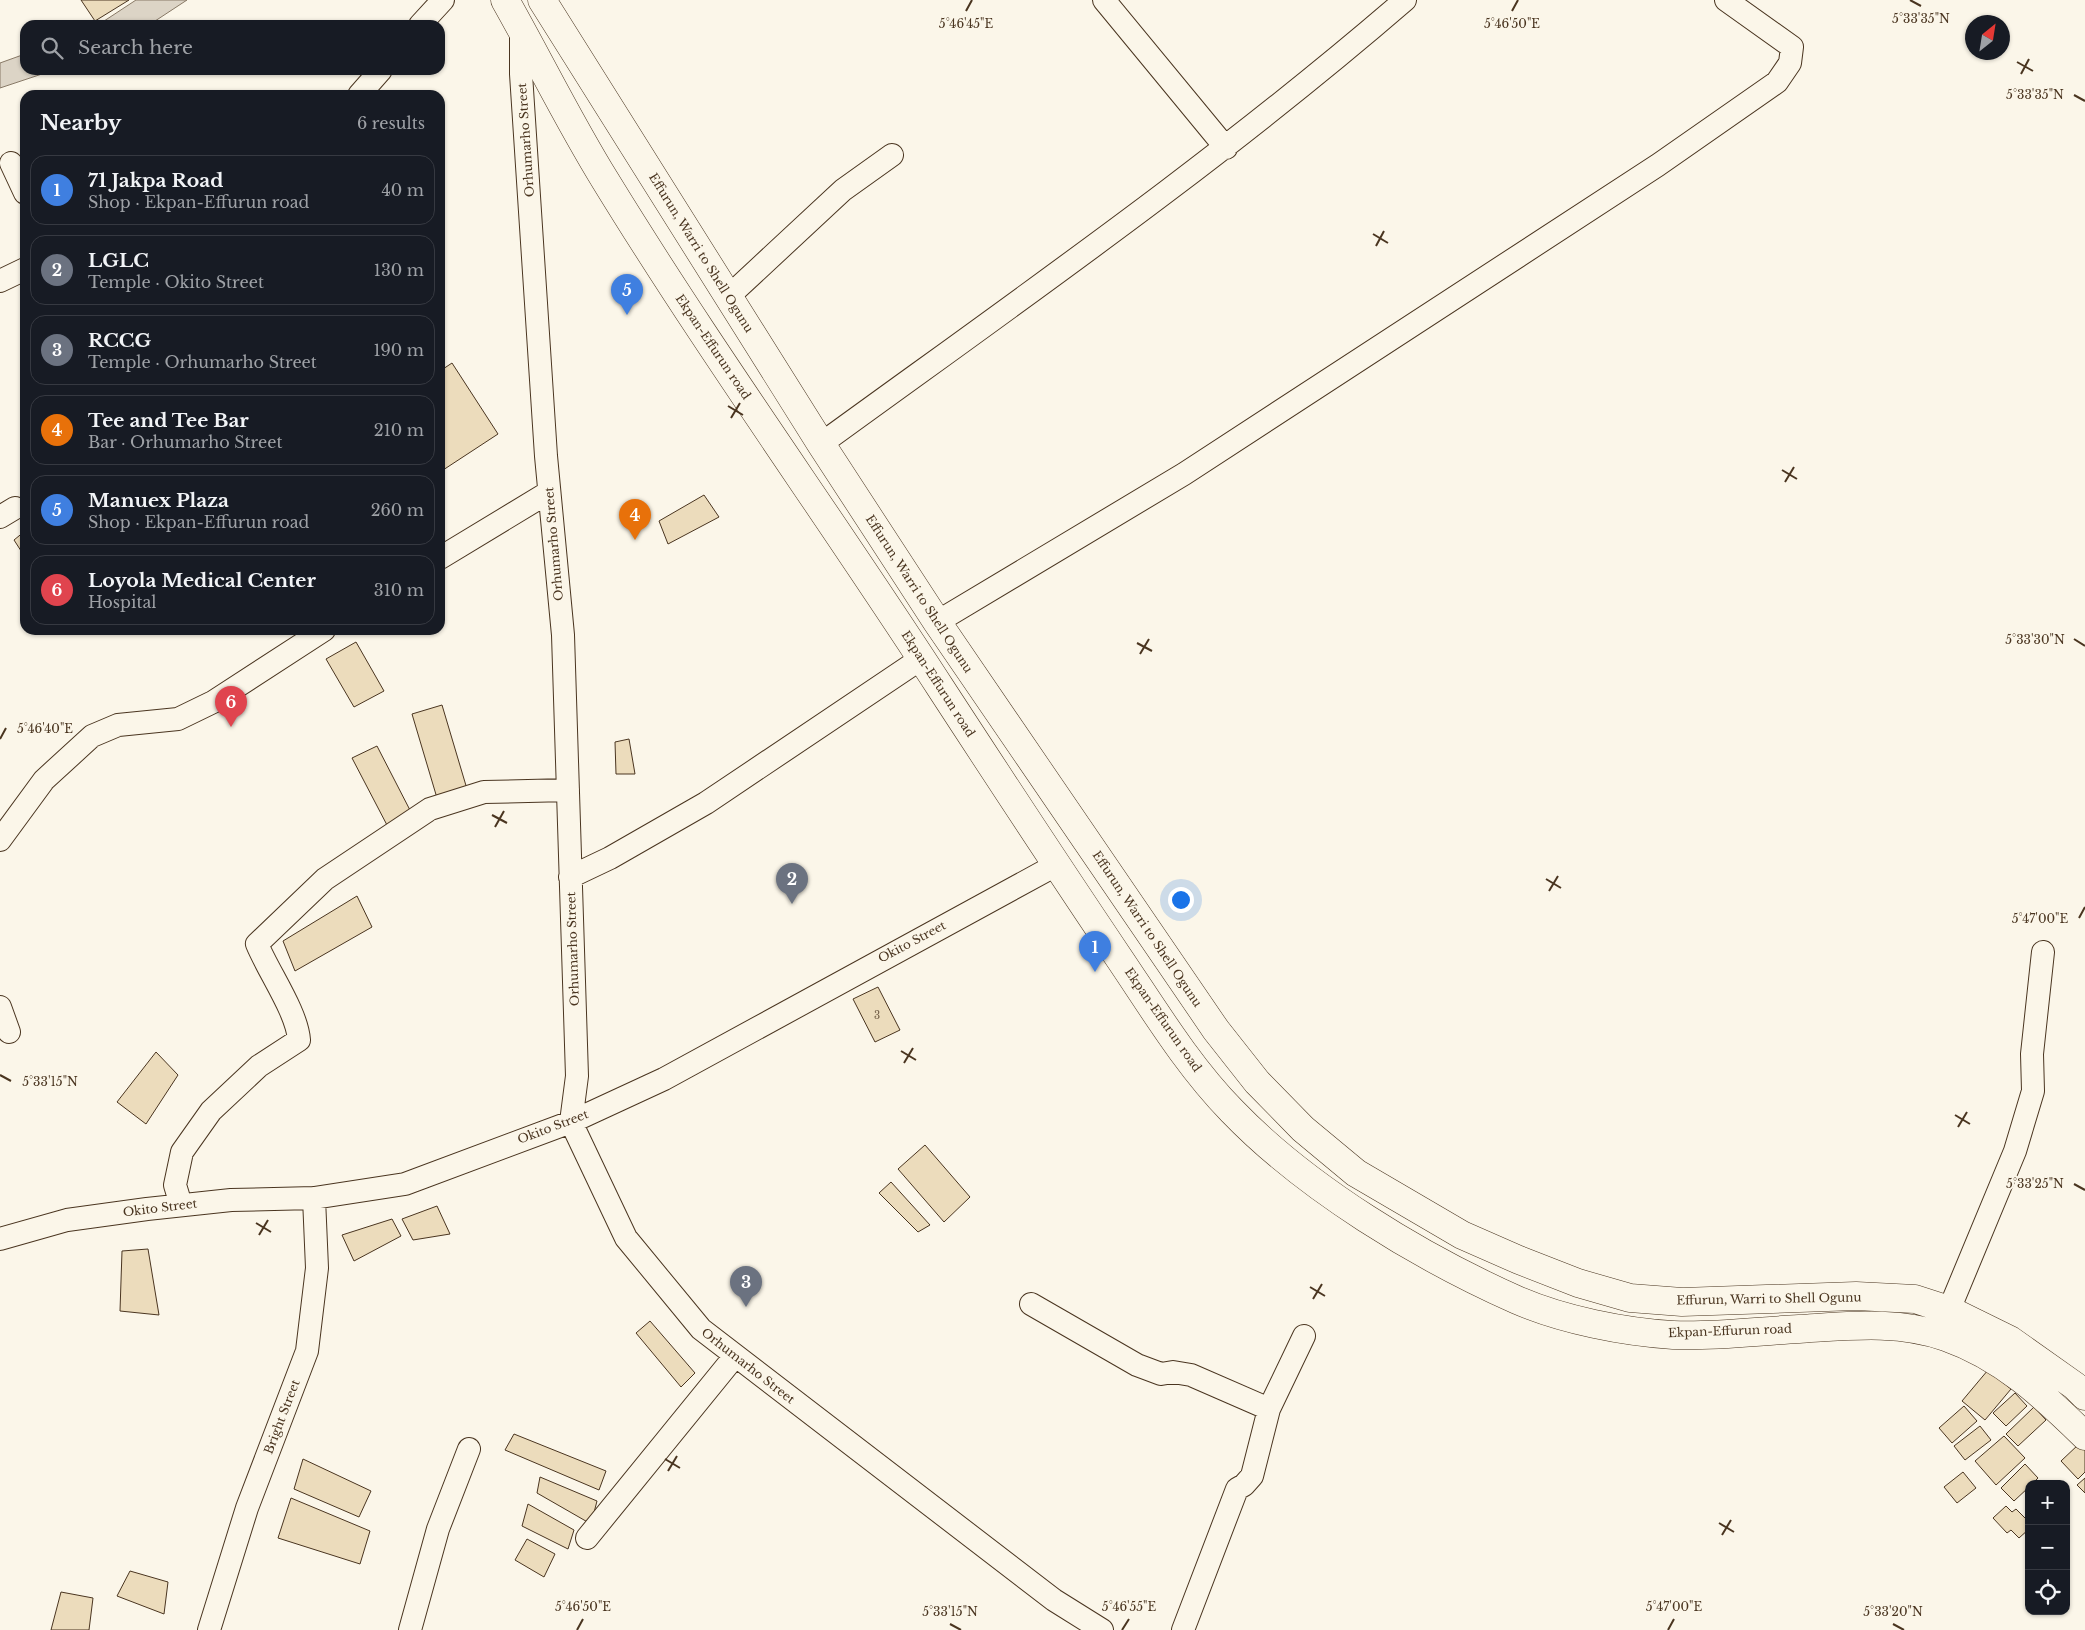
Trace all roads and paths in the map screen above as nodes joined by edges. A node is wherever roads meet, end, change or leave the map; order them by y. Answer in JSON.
{"nodes":[{"id":1,"x":443,"y":0,"type":"edge"},
{"id":2,"x":505,"y":0,"type":"edge"},
{"id":3,"x":542,"y":0,"type":"edge"},
{"id":4,"x":1104,"y":0,"type":"edge"},
{"id":5,"x":1405,"y":0,"type":"edge"},
{"id":6,"x":1726,"y":0,"type":"edge"},
{"id":7,"x":425,"y":20,"type":"edge"},
{"id":8,"x":521,"y":28,"type":"junction"},
{"id":9,"x":377,"y":75,"type":"edge"},
{"id":10,"x":363,"y":90,"type":"edge"},
{"id":11,"x":1226,"y":148,"type":"junction"},
{"id":12,"x":892,"y":155,"type":"dead end"},
{"id":13,"x":12,"y":163,"type":"edge"},
{"id":14,"x":20,"y":181,"type":"edge"},
{"id":15,"x":20,"y":271,"type":"edge"},
{"id":16,"x":0,"y":281,"type":"edge"},
{"id":17,"x":728,"y":297,"type":"junction"},
{"id":18,"x":821,"y":444,"type":"junction"},
{"id":19,"x":549,"y":492,"type":"junction"},
{"id":20,"x":445,"y":555,"type":"edge"},
{"id":21,"x":937,"y":622,"type":"junction"},
{"id":22,"x":316,"y":635,"type":"edge"},
{"id":23,"x":922,"y":658,"type":"junction"},
{"id":24,"x":568,"y":790,"type":"junction"},
{"id":25,"x":0,"y":840,"type":"edge"},
{"id":26,"x":1056,"y":865,"type":"junction"},
{"id":27,"x":570,"y":877,"type":"junction"},
{"id":28,"x":2043,"y":952,"type":"dead end"},
{"id":29,"x":0,"y":1007,"type":"edge"},
{"id":30,"x":1216,"y":1030,"type":"junction"},
{"id":31,"x":9,"y":1032,"type":"dead end"},
{"id":32,"x":1182,"y":1050,"type":"junction"},
{"id":33,"x":571,"y":1122,"type":"junction"},
{"id":34,"x":314,"y":1198,"type":"junction"},
{"id":35,"x":181,"y":1205,"type":"junction"},
{"id":36,"x":0,"y":1239,"type":"edge"},
{"id":37,"x":1031,"y":1304,"type":"dead end"},
{"id":38,"x":1949,"y":1310,"type":"junction"},
{"id":39,"x":1304,"y":1336,"type":"dead end"},
{"id":40,"x":734,"y":1356,"type":"junction"},
{"id":41,"x":2085,"y":1396,"type":"edge"},
{"id":42,"x":1269,"y":1410,"type":"junction"},
{"id":43,"x":2085,"y":1436,"type":"edge"},
{"id":44,"x":469,"y":1449,"type":"dead end"},
{"id":45,"x":587,"y":1538,"type":"dead end"},
{"id":46,"x":209,"y":1630,"type":"edge"},
{"id":47,"x":410,"y":1630,"type":"edge"},
{"id":48,"x":1102,"y":1630,"type":"edge"},
{"id":49,"x":1183,"y":1630,"type":"edge"}],
"edges":[{"from":1,"to":7,"type":"street"},
{"from":2,"to":8,"type":"main road","name":"Ekpan-Effurun road"},
{"from":3,"to":17,"type":"main road","name":"Effurun, Warri to Shell Ogunu"},
{"from":4,"to":11,"type":"street"},
{"from":5,"to":11,"type":"street"},
{"from":6,"to":21,"type":"street"},
{"from":8,"to":19,"type":"street","name":"Orhumarho Street"},
{"from":8,"to":23,"type":"main road","name":"Ekpan-Effurun road"},
{"from":9,"to":10,"type":"street"},
{"from":11,"to":18,"type":"street"},
{"from":12,"to":17,"type":"street"},
{"from":13,"to":14,"type":"street"},
{"from":15,"to":16,"type":"street"},
{"from":17,"to":18,"type":"main road","name":"Effurun, Warri to Shell Ogunu"},
{"from":18,"to":21,"type":"main road","name":"Effurun, Warri to Shell Ogunu"},
{"from":19,"to":20,"type":"street"},
{"from":19,"to":24,"type":"street","name":"Orhumarho Street"},
{"from":21,"to":30,"type":"main road","name":"Effurun, Warri to Shell Ogunu"},
{"from":22,"to":25,"type":"street"},
{"from":23,"to":26,"type":"main road","name":"Ekpan-Effurun road"},
{"from":23,"to":27,"type":"street"},
{"from":24,"to":27,"type":"street","name":"Orhumarho Street"},
{"from":24,"to":35,"type":"street"},
{"from":26,"to":32,"type":"main road","name":"Ekpan-Effurun road"},
{"from":26,"to":33,"type":"street","name":"Okito Street"},
{"from":27,"to":33,"type":"street","name":"Orhumarho Street"},
{"from":28,"to":38,"type":"street"},
{"from":29,"to":31,"type":"street"},
{"from":30,"to":32,"type":"main road"},
{"from":30,"to":38,"type":"main road","name":"Effurun, Warri to Shell Ogunu"},
{"from":32,"to":43,"type":"main road","name":"Ekpan-Effurun road"},
{"from":33,"to":34,"type":"street","name":"Okito Street"},
{"from":33,"to":40,"type":"street","name":"Orhumarho Street"},
{"from":34,"to":35,"type":"street","name":"Okito Street"},
{"from":34,"to":46,"type":"street","name":"Bright Street"},
{"from":35,"to":36,"type":"street","name":"Okito Street"},
{"from":37,"to":42,"type":"street"},
{"from":38,"to":41,"type":"main road","name":"Effurun, Warri to Shell Ogunu"},
{"from":39,"to":42,"type":"street"},
{"from":40,"to":45,"type":"street"},
{"from":40,"to":48,"type":"street","name":"Orhumarho Street"},
{"from":42,"to":49,"type":"street"},
{"from":44,"to":47,"type":"street"}]}
